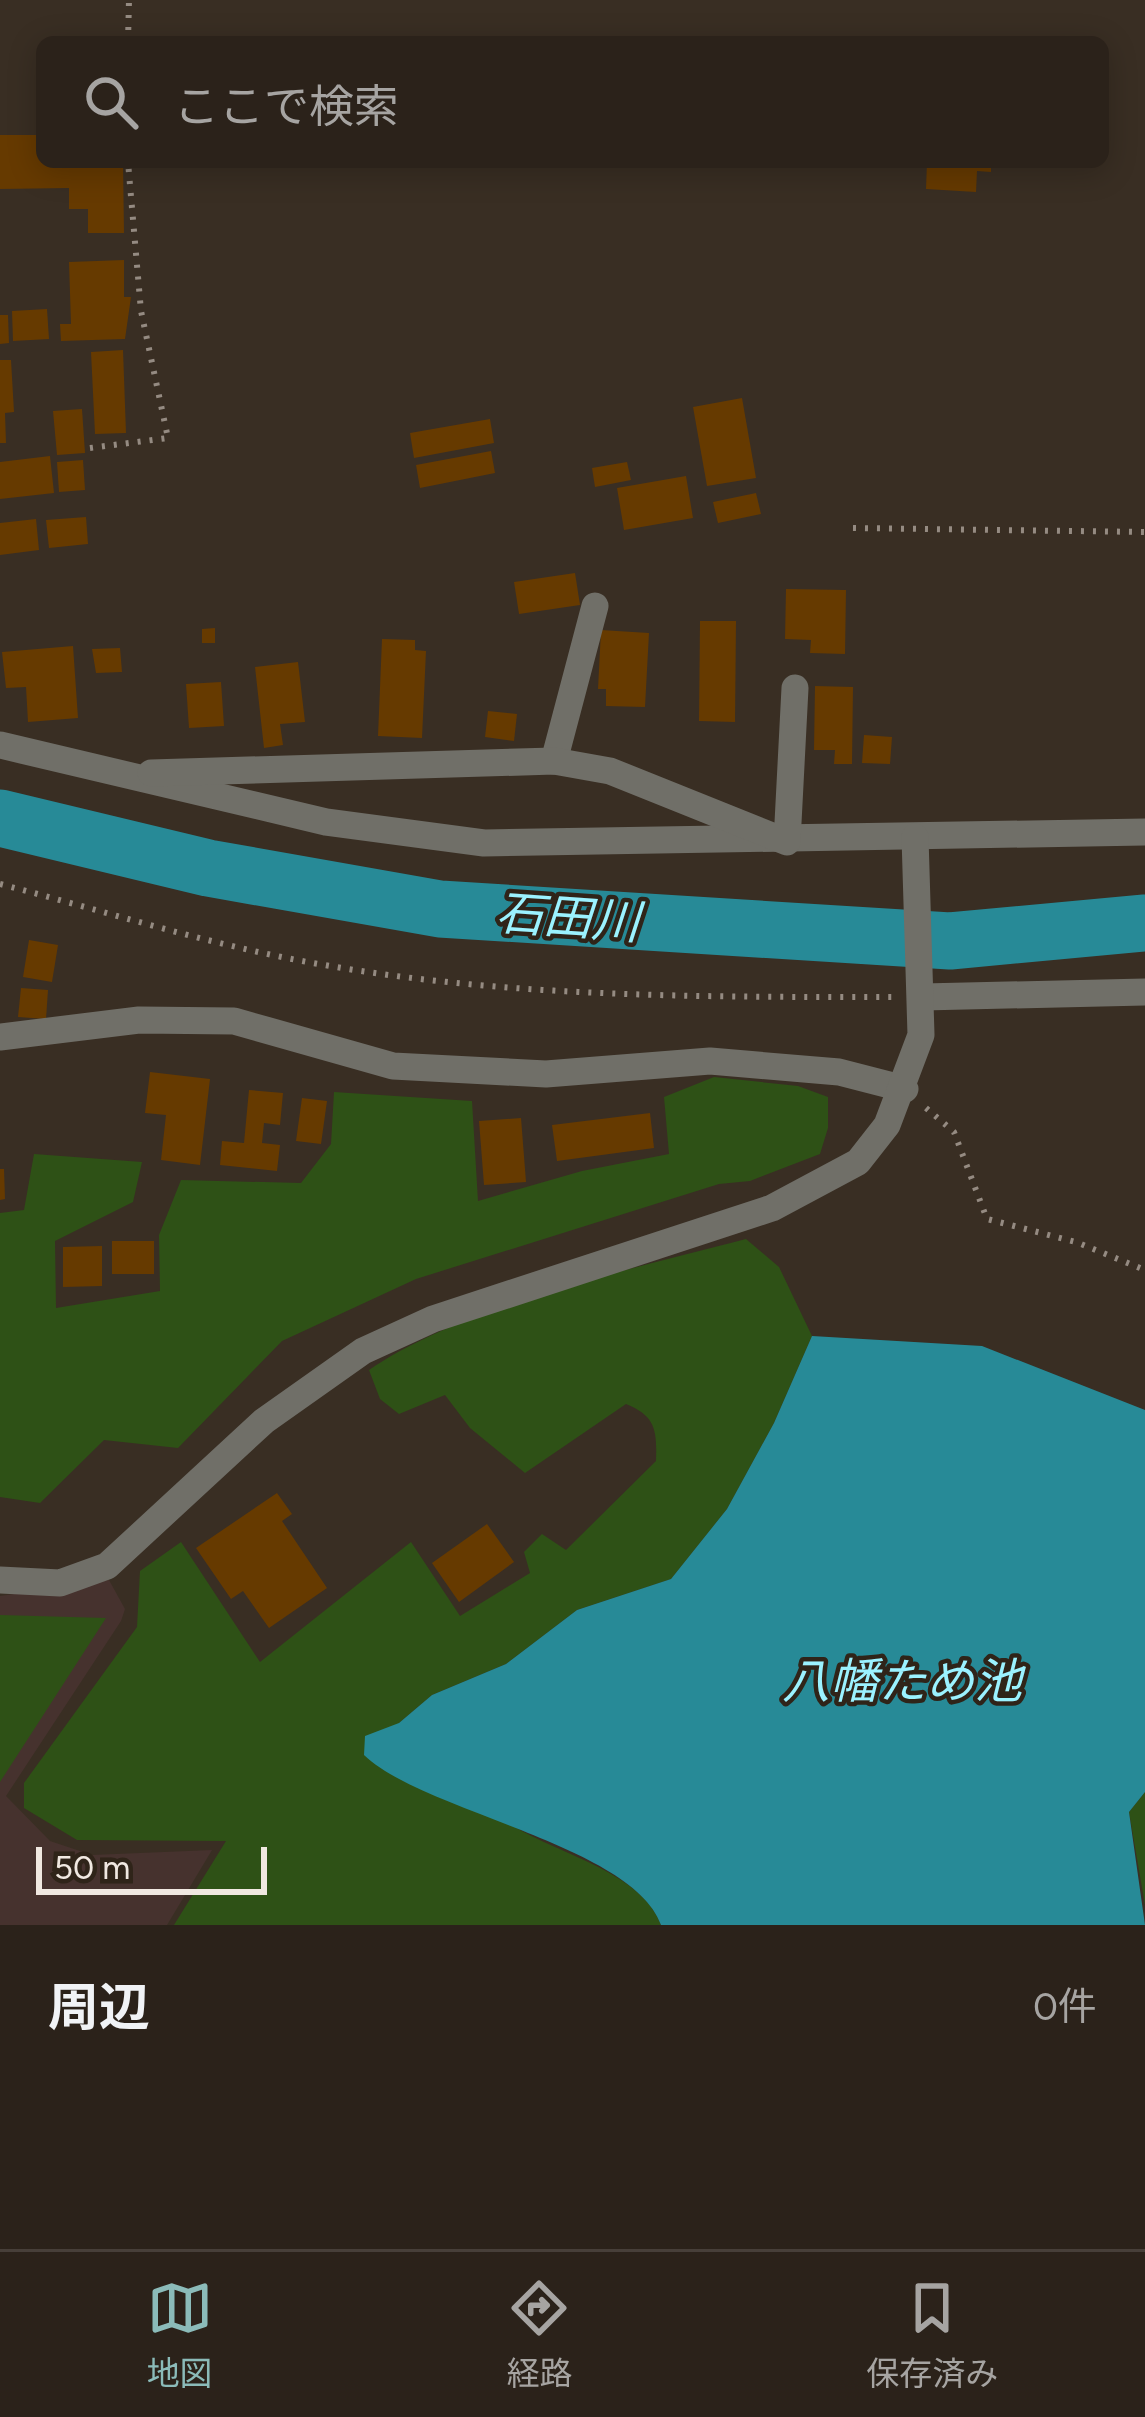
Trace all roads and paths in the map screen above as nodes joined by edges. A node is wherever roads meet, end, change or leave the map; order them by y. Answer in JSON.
{"nodes":[{"id":1,"x":129,"y":0,"type":"edge"},
{"id":2,"x":128,"y":36,"type":"edge"},
{"id":3,"x":129,"y":168,"type":"edge"},
{"id":4,"x":90,"y":448,"type":"dead end"},
{"id":5,"x":854,"y":527,"type":"dead end"},
{"id":6,"x":1145,"y":532,"type":"edge"},
{"id":7,"x":595,"y":606,"type":"dead end"},
{"id":8,"x":795,"y":688,"type":"dead end"},
{"id":9,"x":0,"y":745,"type":"edge"},
{"id":10,"x":554,"y":761,"type":"junction"},
{"id":11,"x":117,"y":775,"type":"junction"},
{"id":12,"x":1145,"y":832,"type":"edge"},
{"id":13,"x":787,"y":842,"type":"junction"},
{"id":14,"x":916,"y":847,"type":"junction"},
{"id":15,"x":0,"y":884,"type":"edge"},
{"id":16,"x":922,"y":988,"type":"junction"},
{"id":17,"x":1145,"y":992,"type":"edge"},
{"id":18,"x":0,"y":1037,"type":"edge"},
{"id":19,"x":905,"y":1089,"type":"junction"},
{"id":20,"x":1145,"y":1270,"type":"edge"},
{"id":21,"x":0,"y":1580,"type":"edge"}],
"edges":[{"from":1,"to":2,"type":"path"},
{"from":3,"to":4,"type":"path"},
{"from":5,"to":6,"type":"path"},
{"from":7,"to":10,"type":"street"},
{"from":8,"to":13,"type":"street"},
{"from":9,"to":11,"type":"street"},
{"from":10,"to":11,"type":"street"},
{"from":10,"to":13,"type":"street"},
{"from":11,"to":13,"type":"street"},
{"from":12,"to":14,"type":"street"},
{"from":13,"to":14,"type":"street"},
{"from":14,"to":16,"type":"street"},
{"from":15,"to":16,"type":"path"},
{"from":16,"to":17,"type":"street"},
{"from":16,"to":19,"type":"street"},
{"from":18,"to":19,"type":"street"},
{"from":19,"to":20,"type":"path"},
{"from":19,"to":21,"type":"street"}]}
